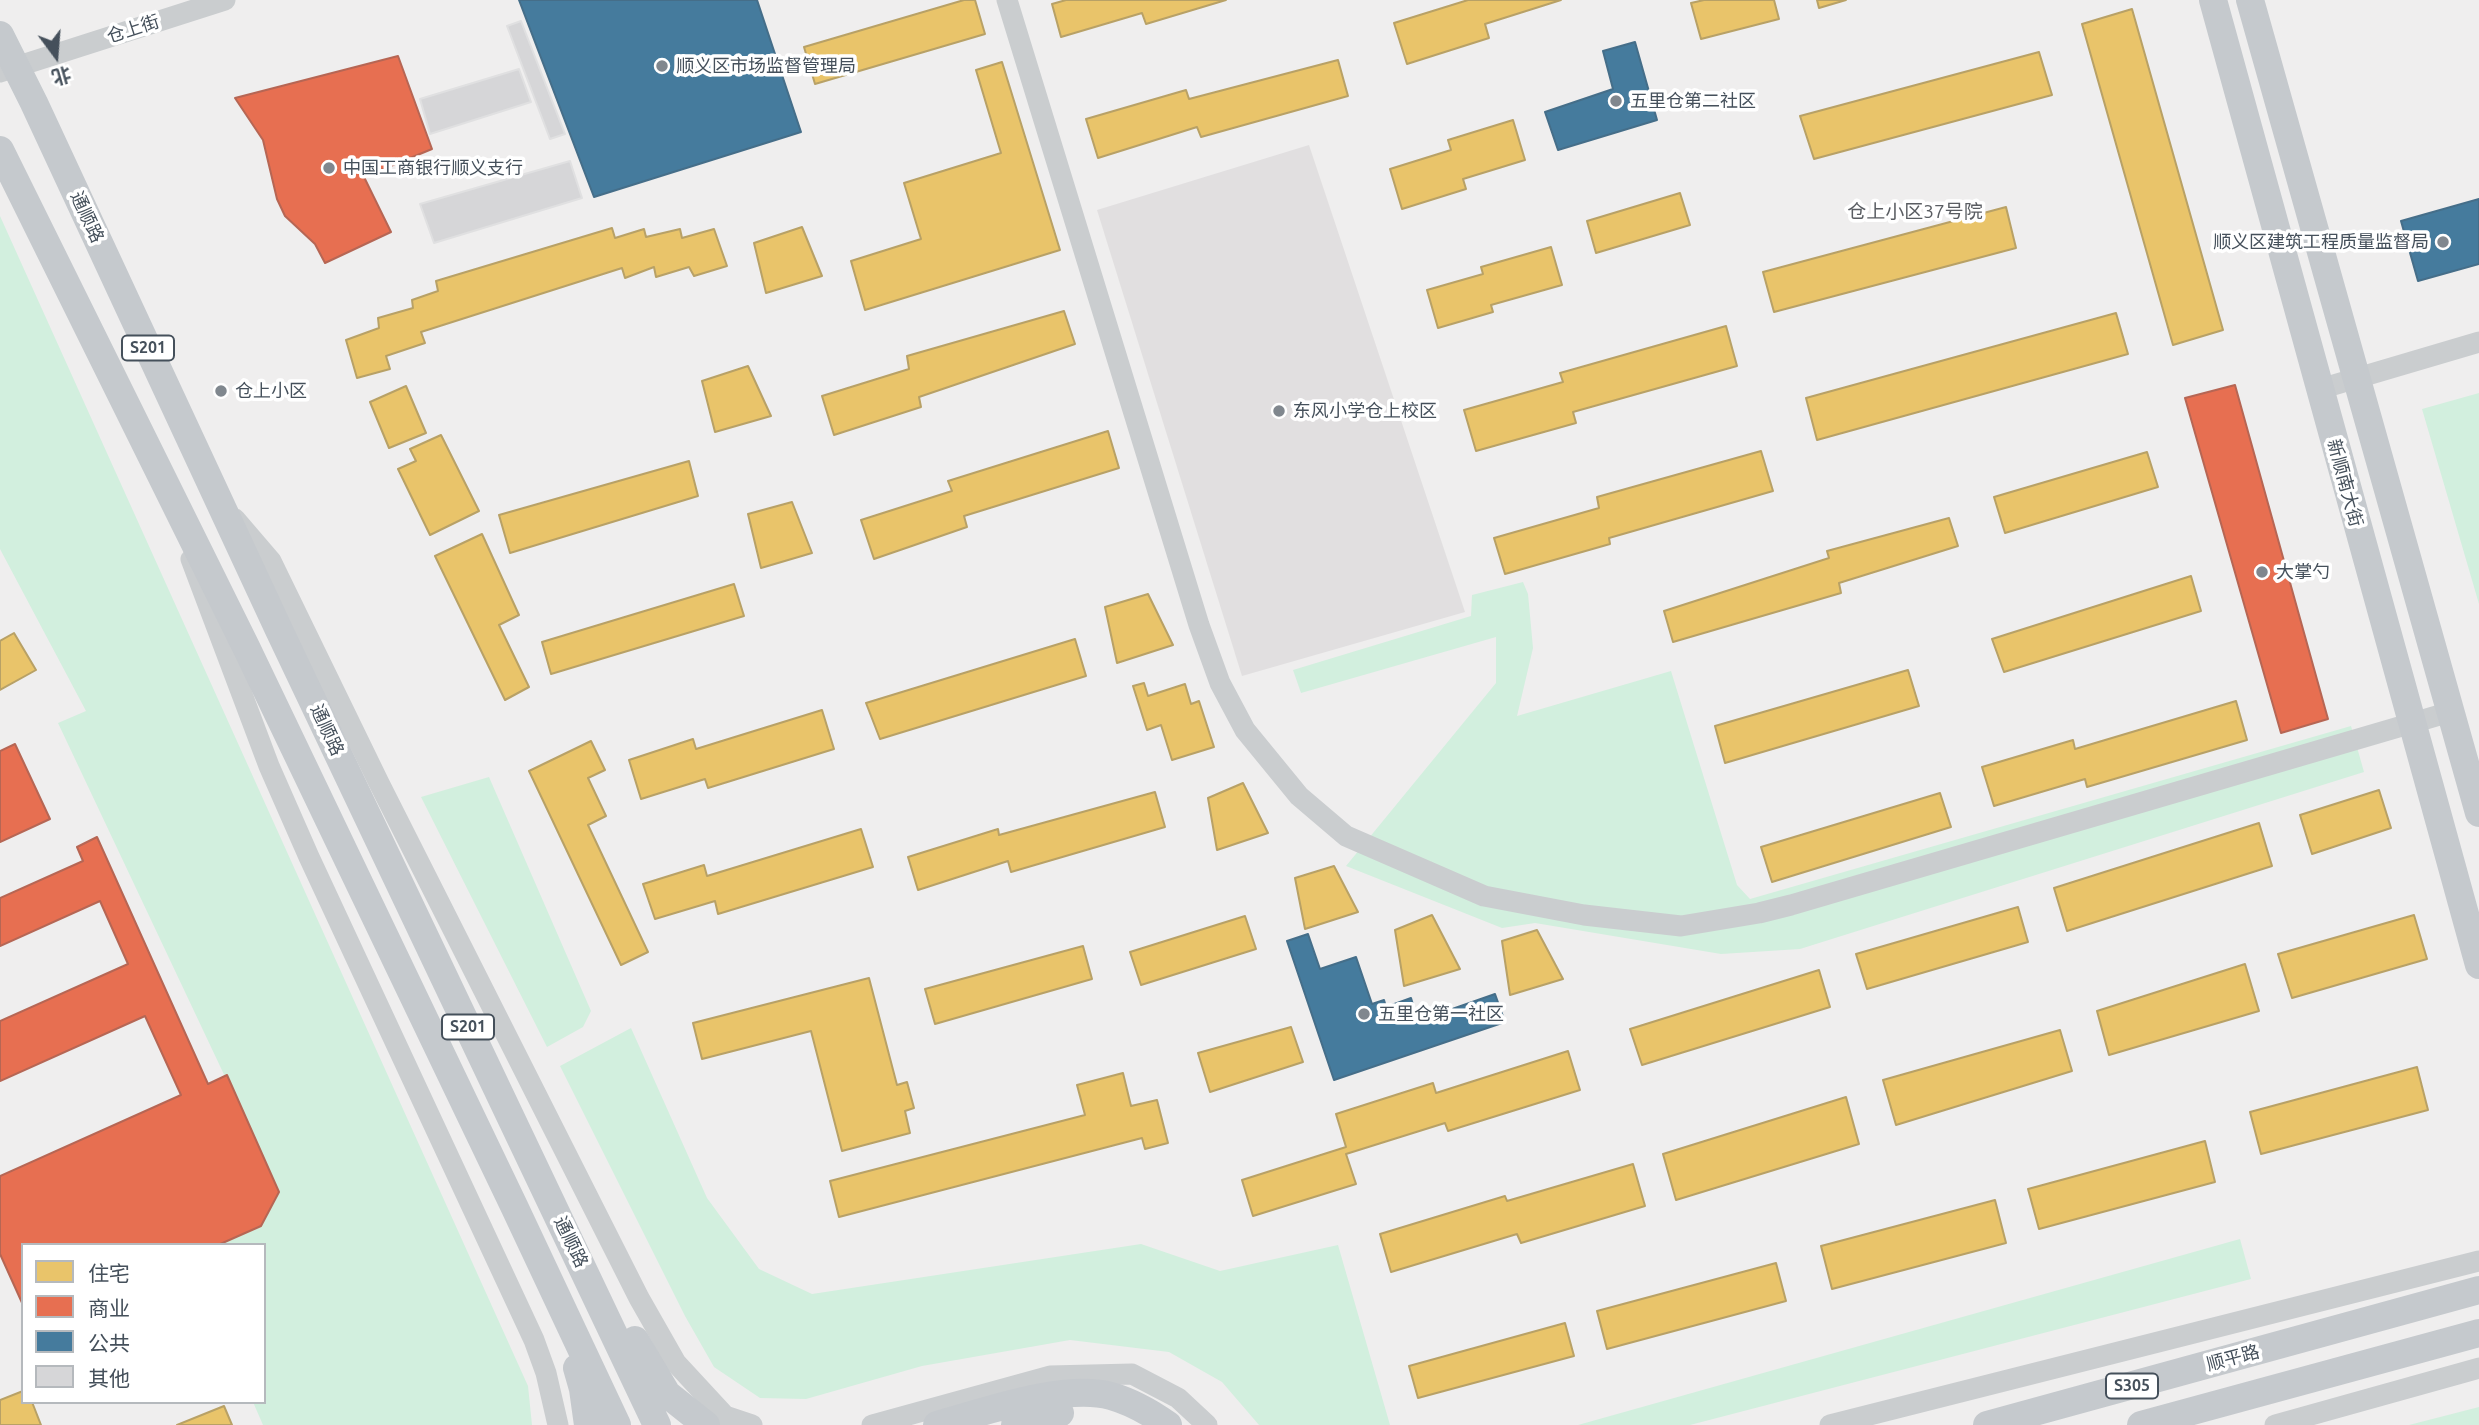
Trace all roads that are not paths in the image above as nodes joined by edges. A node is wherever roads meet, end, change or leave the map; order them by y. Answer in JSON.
{"nodes":[{"id":1,"x":225,"y":0,"type":"edge"},
{"id":2,"x":1007,"y":0,"type":"edge"},
{"id":3,"x":2213,"y":0,"type":"edge"},
{"id":4,"x":2250,"y":0,"type":"edge"},
{"id":5,"x":0,"y":35,"type":"edge"},
{"id":6,"x":8,"y":69,"type":"edge"},
{"id":7,"x":0,"y":150,"type":"edge"},
{"id":8,"x":2479,"y":342,"type":"edge"},
{"id":9,"x":2356,"y":377,"type":"junction"},
{"id":10,"x":2320,"y":388,"type":"junction"},
{"id":11,"x":219,"y":502,"type":"junction"},
{"id":12,"x":182,"y":519,"type":"junction"},
{"id":13,"x":2449,"y":712,"type":"junction"},
{"id":14,"x":2411,"y":722,"type":"junction"},
{"id":15,"x":2479,"y":813,"type":"edge"},
{"id":16,"x":2479,"y":965,"type":"edge"},
{"id":17,"x":550,"y":1199,"type":"junction"},
{"id":18,"x":514,"y":1206,"type":"junction"},
{"id":19,"x":2479,"y":1261,"type":"edge"},
{"id":20,"x":2479,"y":1290,"type":"edge"},
{"id":21,"x":2479,"y":1333,"type":"edge"},
{"id":22,"x":2479,"y":1368,"type":"edge"},
{"id":23,"x":558,"y":1425,"type":"edge"},
{"id":24,"x":588,"y":1425,"type":"edge"},
{"id":25,"x":617,"y":1425,"type":"edge"},
{"id":26,"x":657,"y":1425,"type":"edge"},
{"id":27,"x":706,"y":1425,"type":"edge"},
{"id":28,"x":752,"y":1425,"type":"edge"},
{"id":29,"x":872,"y":1425,"type":"edge"},
{"id":30,"x":937,"y":1425,"type":"edge"},
{"id":31,"x":1015,"y":1425,"type":"edge"},
{"id":32,"x":1138,"y":1425,"type":"edge"},
{"id":33,"x":1168,"y":1425,"type":"edge"},
{"id":34,"x":1207,"y":1425,"type":"edge"},
{"id":35,"x":1830,"y":1425,"type":"edge"},
{"id":36,"x":1987,"y":1425,"type":"edge"},
{"id":37,"x":2141,"y":1425,"type":"edge"},
{"id":38,"x":2275,"y":1425,"type":"edge"}],
"edges":[{"from":1,"to":6,"type":"street","name":"仓上街"},
{"from":2,"to":14,"type":"street"},
{"from":3,"to":10,"type":"main road","name":"新顺南大街"},
{"from":4,"to":9,"type":"main road"},
{"from":5,"to":6,"type":"main road","name":"通顺路","number":"S201"},
{"from":6,"to":11,"type":"main road","name":"通顺路","number":"S201"},
{"from":7,"to":12,"type":"main road","name":"通顺路","number":"S201"},
{"from":8,"to":9,"type":"street"},
{"from":9,"to":10,"type":"street"},
{"from":9,"to":13,"type":"main road"},
{"from":10,"to":14,"type":"main road","name":"新顺南大街"},
{"from":11,"to":17,"type":"main road","name":"通顺路","number":"S201"},
{"from":11,"to":28,"type":"street"},
{"from":12,"to":18,"type":"main road","name":"通顺路","number":"S201"},
{"from":12,"to":23,"type":"street"},
{"from":13,"to":14,"type":"street"},
{"from":13,"to":15,"type":"main road"},
{"from":14,"to":16,"type":"main road","name":"新顺南大街"},
{"from":17,"to":26,"type":"main road","name":"通顺路","number":"S201"},
{"from":17,"to":27,"type":"main road"},
{"from":18,"to":24,"type":"main road"},
{"from":18,"to":25,"type":"main road","name":"通顺路","number":"S201"},
{"from":19,"to":35,"type":"street"},
{"from":20,"to":36,"type":"main road","name":"顺平路","number":"S305"},
{"from":21,"to":37,"type":"main road","number":"S305"},
{"from":22,"to":38,"type":"street"},
{"from":29,"to":34,"type":"street"},
{"from":30,"to":33,"type":"main road"},
{"from":31,"to":32,"type":"main road"}]}
